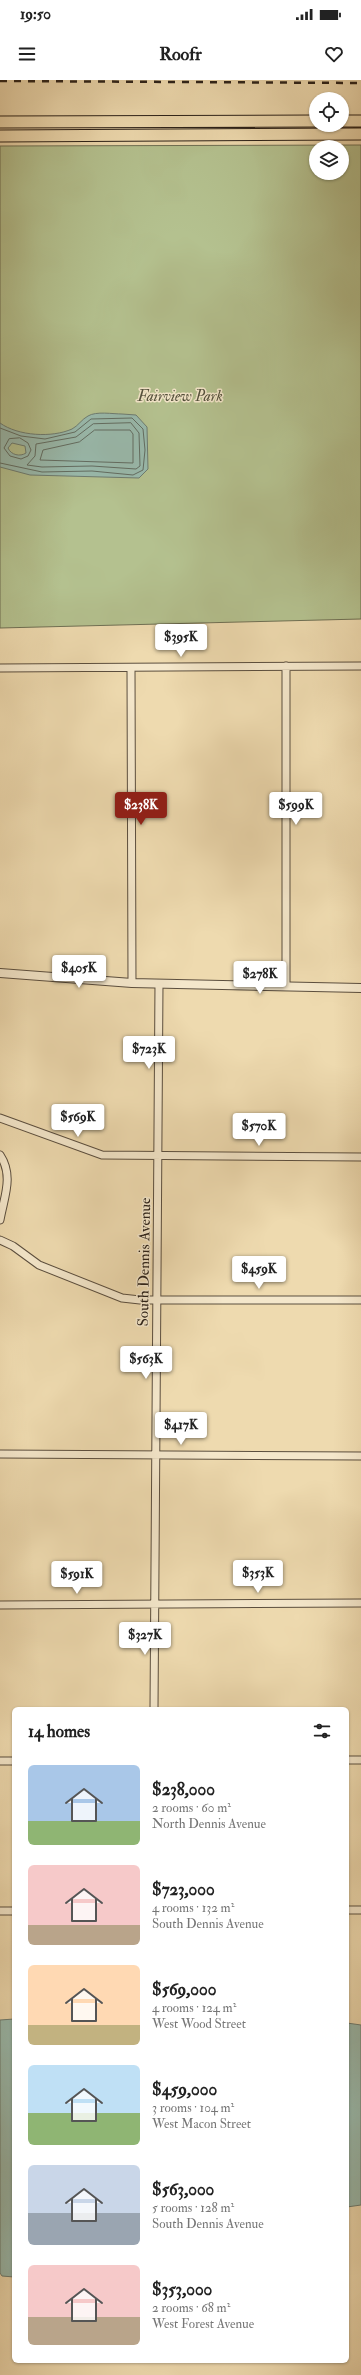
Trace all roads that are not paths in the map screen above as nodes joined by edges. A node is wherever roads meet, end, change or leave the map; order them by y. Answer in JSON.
{"nodes":[{"id":1,"x":309,"y":121,"type":"edge"},
{"id":2,"x":349,"y":121,"type":"edge"},
{"id":3,"x":361,"y":121,"type":"edge"},
{"id":4,"x":0,"y":122,"type":"edge"},
{"id":5,"x":361,"y":134,"type":"edge"},
{"id":6,"x":0,"y":136,"type":"edge"},
{"id":7,"x":286,"y":666,"type":"junction"},
{"id":8,"x":361,"y":666,"type":"edge"},
{"id":9,"x":0,"y":668,"type":"edge"},
{"id":10,"x":131,"y":668,"type":"junction"},
{"id":11,"x":0,"y":973,"type":"edge"},
{"id":12,"x":132,"y":983,"type":"junction"},
{"id":13,"x":159,"y":984,"type":"junction"},
{"id":14,"x":286,"y":986,"type":"junction"},
{"id":15,"x":361,"y":988,"type":"edge"},
{"id":16,"x":0,"y":1118,"type":"edge"},
{"id":17,"x":0,"y":1155,"type":"edge"},
{"id":18,"x":158,"y":1157,"type":"junction"},
{"id":19,"x":361,"y":1157,"type":"edge"},
{"id":20,"x":0,"y":1220,"type":"edge"},
{"id":21,"x":0,"y":1240,"type":"edge"},
{"id":22,"x":156,"y":1300,"type":"junction"},
{"id":23,"x":361,"y":1300,"type":"edge"},
{"id":24,"x":0,"y":1454,"type":"edge"},
{"id":25,"x":155,"y":1455,"type":"junction"},
{"id":26,"x":361,"y":1456,"type":"edge"},
{"id":27,"x":155,"y":1603,"type":"junction"},
{"id":28,"x":361,"y":1603,"type":"edge"},
{"id":29,"x":0,"y":1605,"type":"edge"},
{"id":30,"x":154,"y":1707,"type":"edge"},
{"id":31,"x":349,"y":1760,"type":"edge"},
{"id":32,"x":361,"y":1760,"type":"edge"},
{"id":33,"x":0,"y":1761,"type":"edge"},
{"id":34,"x":12,"y":1761,"type":"edge"},
{"id":35,"x":349,"y":1910,"type":"edge"},
{"id":36,"x":361,"y":1910,"type":"edge"},
{"id":37,"x":0,"y":1911,"type":"edge"},
{"id":38,"x":12,"y":1911,"type":"edge"}],
"edges":[{"from":1,"to":4,"type":"main road"},
{"from":2,"to":3,"type":"main road"},
{"from":5,"to":6,"type":"main road"},
{"from":7,"to":8,"type":"street"},
{"from":7,"to":10,"type":"street"},
{"from":7,"to":14,"type":"street"},
{"from":9,"to":10,"type":"street"},
{"from":10,"to":12,"type":"street"},
{"from":11,"to":12,"type":"street"},
{"from":12,"to":13,"type":"street"},
{"from":13,"to":14,"type":"street"},
{"from":13,"to":18,"type":"street","name":"South Dennis Avenue"},
{"from":14,"to":15,"type":"street"},
{"from":16,"to":18,"type":"street"},
{"from":17,"to":20,"type":"street"},
{"from":18,"to":19,"type":"street"},
{"from":18,"to":22,"type":"street","name":"South Dennis Avenue"},
{"from":21,"to":22,"type":"street"},
{"from":22,"to":23,"type":"street"},
{"from":22,"to":25,"type":"street","name":"South Dennis Avenue"},
{"from":24,"to":25,"type":"street"},
{"from":25,"to":26,"type":"street"},
{"from":25,"to":27,"type":"street","name":"South Dennis Avenue"},
{"from":27,"to":28,"type":"street"},
{"from":27,"to":29,"type":"street"},
{"from":27,"to":30,"type":"street","name":"South Dennis Avenue"},
{"from":31,"to":32,"type":"street"},
{"from":33,"to":34,"type":"street"},
{"from":35,"to":36,"type":"street"},
{"from":37,"to":38,"type":"street"}]}
